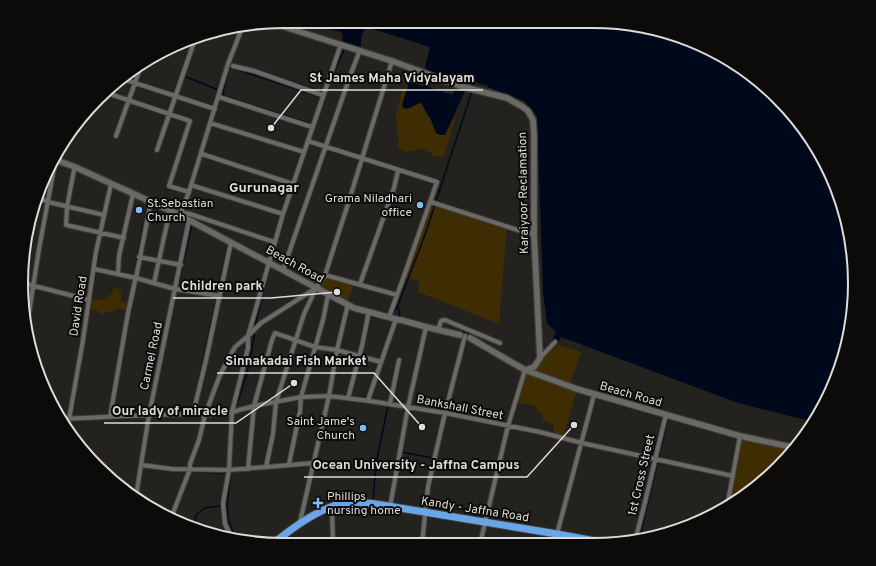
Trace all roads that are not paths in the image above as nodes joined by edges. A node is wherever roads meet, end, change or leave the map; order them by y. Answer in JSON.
{"nodes":[{"id":1,"x":288,"y":28,"type":"edge"},
{"id":2,"x":241,"y":32,"type":"edge"},
{"id":3,"x":341,"y":44,"type":"junction"},
{"id":4,"x":193,"y":45,"type":"dead end"},
{"id":5,"x":360,"y":50,"type":"junction"},
{"id":6,"x":392,"y":61,"type":"junction"},
{"id":7,"x":233,"y":66,"type":"dead end"},
{"id":8,"x":139,"y":73,"type":"edge"},
{"id":9,"x":128,"y":81,"type":"edge"},
{"id":10,"x":135,"y":83,"type":"junction"},
{"id":11,"x":111,"y":95,"type":"edge"},
{"id":12,"x":322,"y":95,"type":"junction"},
{"id":13,"x":175,"y":96,"type":"junction"},
{"id":14,"x":219,"y":97,"type":"junction"},
{"id":15,"x":128,"y":101,"type":"junction"},
{"id":16,"x":215,"y":109,"type":"junction"},
{"id":17,"x":169,"y":114,"type":"junction"},
{"id":18,"x":210,"y":123,"type":"junction"},
{"id":19,"x":312,"y":127,"type":"junction"},
{"id":20,"x":116,"y":136,"type":"dead end"},
{"id":21,"x":308,"y":141,"type":"junction"},
{"id":22,"x":326,"y":146,"type":"junction"},
{"id":23,"x":157,"y":150,"type":"dead end"},
{"id":24,"x":304,"y":152,"type":"junction"},
{"id":25,"x":202,"y":154,"type":"dead end"},
{"id":26,"x":363,"y":158,"type":"junction"},
{"id":27,"x":58,"y":163,"type":"edge"},
{"id":28,"x":55,"y":169,"type":"edge"},
{"id":29,"x":74,"y":170,"type":"dead end"},
{"id":30,"x":398,"y":171,"type":"junction"},
{"id":31,"x":111,"y":184,"type":"junction"},
{"id":32,"x":293,"y":184,"type":"junction"},
{"id":33,"x":194,"y":186,"type":"dead end"},
{"id":34,"x":189,"y":192,"type":"junction"},
{"id":35,"x":133,"y":194,"type":"junction"},
{"id":36,"x":42,"y":200,"type":"edge"},
{"id":37,"x":151,"y":201,"type":"junction"},
{"id":38,"x":48,"y":202,"type":"junction"},
{"id":39,"x":431,"y":202,"type":"junction"},
{"id":40,"x":67,"y":207,"type":"junction"},
{"id":41,"x":170,"y":210,"type":"junction"},
{"id":42,"x":283,"y":214,"type":"junction"},
{"id":43,"x":104,"y":215,"type":"junction"},
{"id":44,"x":184,"y":217,"type":"junction"},
{"id":45,"x":100,"y":233,"type":"junction"},
{"id":46,"x":534,"y":234,"type":"junction"},
{"id":47,"x":124,"y":238,"type":"junction"},
{"id":48,"x":230,"y":242,"type":"junction"},
{"id":49,"x":274,"y":242,"type":"junction"},
{"id":50,"x":139,"y":257,"type":"junction"},
{"id":51,"x":160,"y":261,"type":"junction"},
{"id":52,"x":269,"y":262,"type":"junction"},
{"id":53,"x":181,"y":265,"type":"junction"},
{"id":54,"x":94,"y":269,"type":"junction"},
{"id":55,"x":283,"y":270,"type":"junction"},
{"id":56,"x":118,"y":273,"type":"junction"},
{"id":57,"x":325,"y":275,"type":"junction"},
{"id":58,"x":135,"y":279,"type":"junction"},
{"id":59,"x":154,"y":283,"type":"junction"},
{"id":60,"x":28,"y":284,"type":"edge"},
{"id":61,"x":360,"y":284,"type":"junction"},
{"id":62,"x":34,"y":285,"type":"junction"},
{"id":63,"x":316,"y":288,"type":"junction"},
{"id":64,"x":175,"y":289,"type":"junction"},
{"id":65,"x":328,"y":295,"type":"junction"},
{"id":66,"x":396,"y":295,"type":"junction"},
{"id":67,"x":220,"y":296,"type":"junction"},
{"id":68,"x":89,"y":300,"type":"junction"},
{"id":69,"x":347,"y":308,"type":"dead end"},
{"id":70,"x":30,"y":310,"type":"edge"},
{"id":71,"x":369,"y":314,"type":"junction"},
{"id":72,"x":388,"y":317,"type":"junction"},
{"id":73,"x":399,"y":320,"type":"junction"},
{"id":74,"x":426,"y":327,"type":"junction"},
{"id":75,"x":438,"y":330,"type":"junction"},
{"id":76,"x":248,"y":336,"type":"junction"},
{"id":77,"x":464,"y":336,"type":"junction"},
{"id":78,"x":296,"y":341,"type":"junction"},
{"id":79,"x":555,"y":342,"type":"dead end"},
{"id":80,"x":500,"y":343,"type":"dead end"},
{"id":81,"x":315,"y":347,"type":"junction"},
{"id":82,"x":337,"y":350,"type":"junction"},
{"id":83,"x":360,"y":356,"type":"junction"},
{"id":84,"x":540,"y":358,"type":"junction"},
{"id":85,"x":399,"y":360,"type":"dead end"},
{"id":86,"x":381,"y":362,"type":"junction"},
{"id":87,"x":525,"y":370,"type":"junction"},
{"id":88,"x":594,"y":395,"type":"junction"},
{"id":89,"x":329,"y":396,"type":"junction"},
{"id":90,"x":301,"y":397,"type":"junction"},
{"id":91,"x":348,"y":398,"type":"junction"},
{"id":92,"x":368,"y":400,"type":"junction"},
{"id":93,"x":276,"y":402,"type":"junction"},
{"id":94,"x":390,"y":404,"type":"junction"},
{"id":95,"x":254,"y":406,"type":"junction"},
{"id":96,"x":408,"y":407,"type":"junction"},
{"id":97,"x":232,"y":412,"type":"junction"},
{"id":98,"x":445,"y":413,"type":"junction"},
{"id":99,"x":193,"y":414,"type":"junction"},
{"id":100,"x":149,"y":415,"type":"junction"},
{"id":101,"x":205,"y":415,"type":"junction"},
{"id":102,"x":666,"y":415,"type":"junction"},
{"id":103,"x":110,"y":417,"type":"junction"},
{"id":104,"x":70,"y":419,"type":"junction"},
{"id":105,"x":69,"y":422,"type":"edge"},
{"id":106,"x":508,"y":426,"type":"junction"},
{"id":107,"x":740,"y":436,"type":"junction"},
{"id":108,"x":582,"y":443,"type":"junction"},
{"id":109,"x":789,"y":446,"type":"edge"},
{"id":110,"x":654,"y":458,"type":"junction"},
{"id":111,"x":289,"y":464,"type":"junction"},
{"id":112,"x":314,"y":464,"type":"junction"},
{"id":113,"x":142,"y":465,"type":"junction"},
{"id":114,"x":266,"y":467,"type":"junction"},
{"id":115,"x":190,"y":469,"type":"junction"},
{"id":116,"x":248,"y":469,"type":"junction"},
{"id":117,"x":229,"y":470,"type":"junction"},
{"id":118,"x":733,"y":476,"type":"junction"},
{"id":119,"x":137,"y":492,"type":"edge"},
{"id":120,"x":729,"y":499,"type":"edge"},
{"id":121,"x":332,"y":507,"type":"junction"},
{"id":122,"x":390,"y":507,"type":"junction"},
{"id":123,"x":173,"y":513,"type":"edge"},
{"id":124,"x":425,"y":513,"type":"junction"},
{"id":125,"x":485,"y":522,"type":"junction"},
{"id":126,"x":300,"y":523,"type":"junction"},
{"id":127,"x":229,"y":532,"type":"edge"},
{"id":128,"x":559,"y":534,"type":"junction"},
{"id":129,"x":637,"y":534,"type":"edge"},
{"id":130,"x":281,"y":538,"type":"edge"},
{"id":131,"x":333,"y":538,"type":"edge"},
{"id":132,"x":423,"y":538,"type":"edge"},
{"id":133,"x":481,"y":538,"type":"edge"},
{"id":134,"x":558,"y":538,"type":"edge"},
{"id":135,"x":580,"y":538,"type":"edge"}],
"edges":[{"from":1,"to":3,"type":"main road","name":"Karaiyoor Reclamation"},
{"from":2,"to":14,"type":"street","name":"Carmel Road"},
{"from":3,"to":5,"type":"main road","name":"Karaiyoor Reclamation"},
{"from":3,"to":12,"type":"street"},
{"from":4,"to":13,"type":"street"},
{"from":5,"to":6,"type":"main road","name":"Karaiyoor Reclamation"},
{"from":5,"to":22,"type":"street"},
{"from":6,"to":26,"type":"street"},
{"from":6,"to":46,"type":"main road","name":"Karaiyoor Reclamation"},
{"from":7,"to":12,"type":"street"},
{"from":8,"to":10,"type":"street"},
{"from":9,"to":10,"type":"street"},
{"from":10,"to":13,"type":"street"},
{"from":10,"to":15,"type":"street"},
{"from":11,"to":15,"type":"street"},
{"from":12,"to":19,"type":"street"},
{"from":13,"to":16,"type":"street"},
{"from":13,"to":17,"type":"street"},
{"from":14,"to":16,"type":"street","name":"Carmel Road"},
{"from":14,"to":19,"type":"street"},
{"from":15,"to":17,"type":"street"},
{"from":15,"to":20,"type":"street"},
{"from":16,"to":18,"type":"street","name":"Carmel Road"},
{"from":17,"to":23,"type":"street"},
{"from":17,"to":34,"type":"street"},
{"from":18,"to":24,"type":"street"},
{"from":18,"to":34,"type":"street","name":"Carmel Road"},
{"from":19,"to":21,"type":"street"},
{"from":21,"to":22,"type":"street"},
{"from":21,"to":24,"type":"street"},
{"from":22,"to":26,"type":"street"},
{"from":22,"to":55,"type":"street"},
{"from":24,"to":32,"type":"street"},
{"from":25,"to":32,"type":"street"},
{"from":26,"to":30,"type":"street"},
{"from":26,"to":57,"type":"street"},
{"from":27,"to":31,"type":"main road","name":"Beach Road"},
{"from":28,"to":38,"type":"street"},
{"from":29,"to":40,"type":"street"},
{"from":30,"to":39,"type":"street"},
{"from":30,"to":61,"type":"street"},
{"from":31,"to":35,"type":"main road","name":"Beach Road"},
{"from":31,"to":43,"type":"street","name":"David Road"},
{"from":32,"to":42,"type":"street"},
{"from":33,"to":42,"type":"street"},
{"from":34,"to":44,"type":"street","name":"Carmel Road"},
{"from":35,"to":37,"type":"main road","name":"Beach Road"},
{"from":35,"to":47,"type":"street"},
{"from":36,"to":38,"type":"street"},
{"from":37,"to":41,"type":"main road","name":"Beach Road"},
{"from":37,"to":50,"type":"street"},
{"from":38,"to":40,"type":"street"},
{"from":38,"to":62,"type":"street"},
{"from":39,"to":46,"type":"street"},
{"from":39,"to":66,"type":"street"},
{"from":40,"to":43,"type":"street"},
{"from":40,"to":45,"type":"street"},
{"from":41,"to":44,"type":"main road","name":"Beach Road"},
{"from":41,"to":51,"type":"street"},
{"from":42,"to":49,"type":"street"},
{"from":43,"to":45,"type":"street","name":"David Road"},
{"from":44,"to":48,"type":"main road","name":"Beach Road"},
{"from":44,"to":49,"type":"street"},
{"from":44,"to":53,"type":"street","name":"Carmel Road"},
{"from":45,"to":47,"type":"street"},
{"from":45,"to":54,"type":"street","name":"David Road"},
{"from":46,"to":84,"type":"main road","name":"Karaiyoor Reclamation"},
{"from":47,"to":56,"type":"street"},
{"from":48,"to":52,"type":"main road","name":"Beach Road"},
{"from":48,"to":67,"type":"street"},
{"from":49,"to":52,"type":"street"},
{"from":50,"to":51,"type":"street"},
{"from":50,"to":58,"type":"street"},
{"from":51,"to":53,"type":"street"},
{"from":51,"to":59,"type":"street"},
{"from":52,"to":55,"type":"main road","name":"Beach Road"},
{"from":52,"to":76,"type":"street"},
{"from":53,"to":64,"type":"street","name":"Carmel Road"},
{"from":54,"to":56,"type":"street"},
{"from":54,"to":68,"type":"street","name":"David Road"},
{"from":55,"to":63,"type":"main road","name":"Beach Road"},
{"from":56,"to":58,"type":"street"},
{"from":57,"to":61,"type":"street"},
{"from":57,"to":63,"type":"street"},
{"from":58,"to":59,"type":"street"},
{"from":58,"to":103,"type":"street"},
{"from":59,"to":64,"type":"street"},
{"from":60,"to":62,"type":"street"},
{"from":61,"to":66,"type":"street"},
{"from":62,"to":68,"type":"street"},
{"from":62,"to":70,"type":"street"},
{"from":63,"to":65,"type":"main road","name":"Beach Road"},
{"from":63,"to":76,"type":"street"},
{"from":63,"to":78,"type":"street"},
{"from":64,"to":67,"type":"street"},
{"from":64,"to":100,"type":"street","name":"Carmel Road"},
{"from":65,"to":71,"type":"main road","name":"Beach Road"},
{"from":65,"to":81,"type":"street"},
{"from":66,"to":72,"type":"street"},
{"from":67,"to":99,"type":"street"},
{"from":68,"to":104,"type":"street","name":"David Road"},
{"from":69,"to":82,"type":"street"},
{"from":71,"to":72,"type":"main road","name":"Beach Road"},
{"from":71,"to":83,"type":"street"},
{"from":72,"to":73,"type":"main road","name":"Beach Road"},
{"from":73,"to":74,"type":"main road","name":"Beach Road"},
{"from":73,"to":86,"type":"street"},
{"from":74,"to":75,"type":"main road","name":"Beach Road"},
{"from":74,"to":96,"type":"street"},
{"from":75,"to":77,"type":"main road","name":"Beach Road"},
{"from":75,"to":80,"type":"street"},
{"from":76,"to":97,"type":"street"},
{"from":76,"to":101,"type":"street"},
{"from":77,"to":87,"type":"main road","name":"Beach Road"},
{"from":77,"to":98,"type":"street"},
{"from":78,"to":81,"type":"street"},
{"from":78,"to":93,"type":"street"},
{"from":78,"to":95,"type":"street"},
{"from":79,"to":84,"type":"street"},
{"from":81,"to":82,"type":"street"},
{"from":81,"to":90,"type":"street"},
{"from":82,"to":83,"type":"street"},
{"from":82,"to":89,"type":"street"},
{"from":83,"to":86,"type":"street"},
{"from":83,"to":91,"type":"street"},
{"from":84,"to":87,"type":"main road"},
{"from":85,"to":94,"type":"street"},
{"from":86,"to":92,"type":"street"},
{"from":87,"to":88,"type":"main road","name":"Beach Road"},
{"from":87,"to":106,"type":"street"},
{"from":88,"to":102,"type":"main road","name":"Beach Road"},
{"from":88,"to":108,"type":"street"},
{"from":89,"to":90,"type":"street","name":"Bankshall Street"},
{"from":89,"to":91,"type":"street","name":"Bankshall Street"},
{"from":89,"to":112,"type":"street"},
{"from":90,"to":93,"type":"street","name":"Bankshall Street"},
{"from":90,"to":111,"type":"street"},
{"from":91,"to":92,"type":"street","name":"Bankshall Street"},
{"from":92,"to":94,"type":"street","name":"Bankshall Street"},
{"from":93,"to":95,"type":"street","name":"Bankshall Street"},
{"from":93,"to":114,"type":"street"},
{"from":94,"to":96,"type":"street","name":"Bankshall Street"},
{"from":95,"to":97,"type":"street","name":"Bankshall Street"},
{"from":95,"to":116,"type":"street"},
{"from":96,"to":98,"type":"street","name":"Bankshall Street"},
{"from":96,"to":122,"type":"street"},
{"from":97,"to":101,"type":"street","name":"Bankshall Street"},
{"from":97,"to":117,"type":"street"},
{"from":98,"to":106,"type":"street","name":"Bankshall Street"},
{"from":98,"to":124,"type":"street"},
{"from":99,"to":100,"type":"street","name":"Bankshall Street"},
{"from":99,"to":101,"type":"street","name":"Bankshall Street"},
{"from":100,"to":103,"type":"street","name":"Bankshall Street"},
{"from":100,"to":113,"type":"street","name":"Carmel Road"},
{"from":101,"to":115,"type":"street"},
{"from":102,"to":107,"type":"main road","name":"Beach Road"},
{"from":102,"to":110,"type":"street","name":"1st Cross Street"},
{"from":103,"to":104,"type":"street","name":"Bankshall Street"},
{"from":104,"to":105,"type":"street","name":"David Road"},
{"from":106,"to":108,"type":"street","name":"Bankshall Street"},
{"from":106,"to":125,"type":"street"},
{"from":107,"to":109,"type":"main road","name":"Beach Road"},
{"from":107,"to":118,"type":"street"},
{"from":108,"to":110,"type":"street","name":"Bankshall Street"},
{"from":108,"to":128,"type":"street"},
{"from":110,"to":118,"type":"street","name":"Bankshall Street"},
{"from":110,"to":129,"type":"street","name":"1st Cross Street"},
{"from":111,"to":112,"type":"street"},
{"from":111,"to":114,"type":"street"},
{"from":112,"to":126,"type":"street"},
{"from":113,"to":115,"type":"street"},
{"from":113,"to":119,"type":"street","name":"Carmel Road"},
{"from":114,"to":116,"type":"street"},
{"from":115,"to":117,"type":"street"},
{"from":115,"to":123,"type":"street"},
{"from":116,"to":117,"type":"street"},
{"from":117,"to":127,"type":"street"},
{"from":118,"to":120,"type":"street"},
{"from":121,"to":122,"type":"highway","name":"Kandy - Jaffna Road"},
{"from":121,"to":126,"type":"highway","name":"Kandy - Jaffna Road"},
{"from":121,"to":131,"type":"street"},
{"from":122,"to":124,"type":"highway","name":"Kandy - Jaffna Road"},
{"from":124,"to":125,"type":"highway","name":"Kandy - Jaffna Road"},
{"from":124,"to":132,"type":"street"},
{"from":125,"to":128,"type":"highway","name":"Kandy - Jaffna Road"},
{"from":125,"to":133,"type":"street"},
{"from":126,"to":130,"type":"highway","name":"Kandy - Jaffna Road"},
{"from":128,"to":134,"type":"street"},
{"from":128,"to":135,"type":"highway","name":"Kandy - Jaffna Road"}]}
